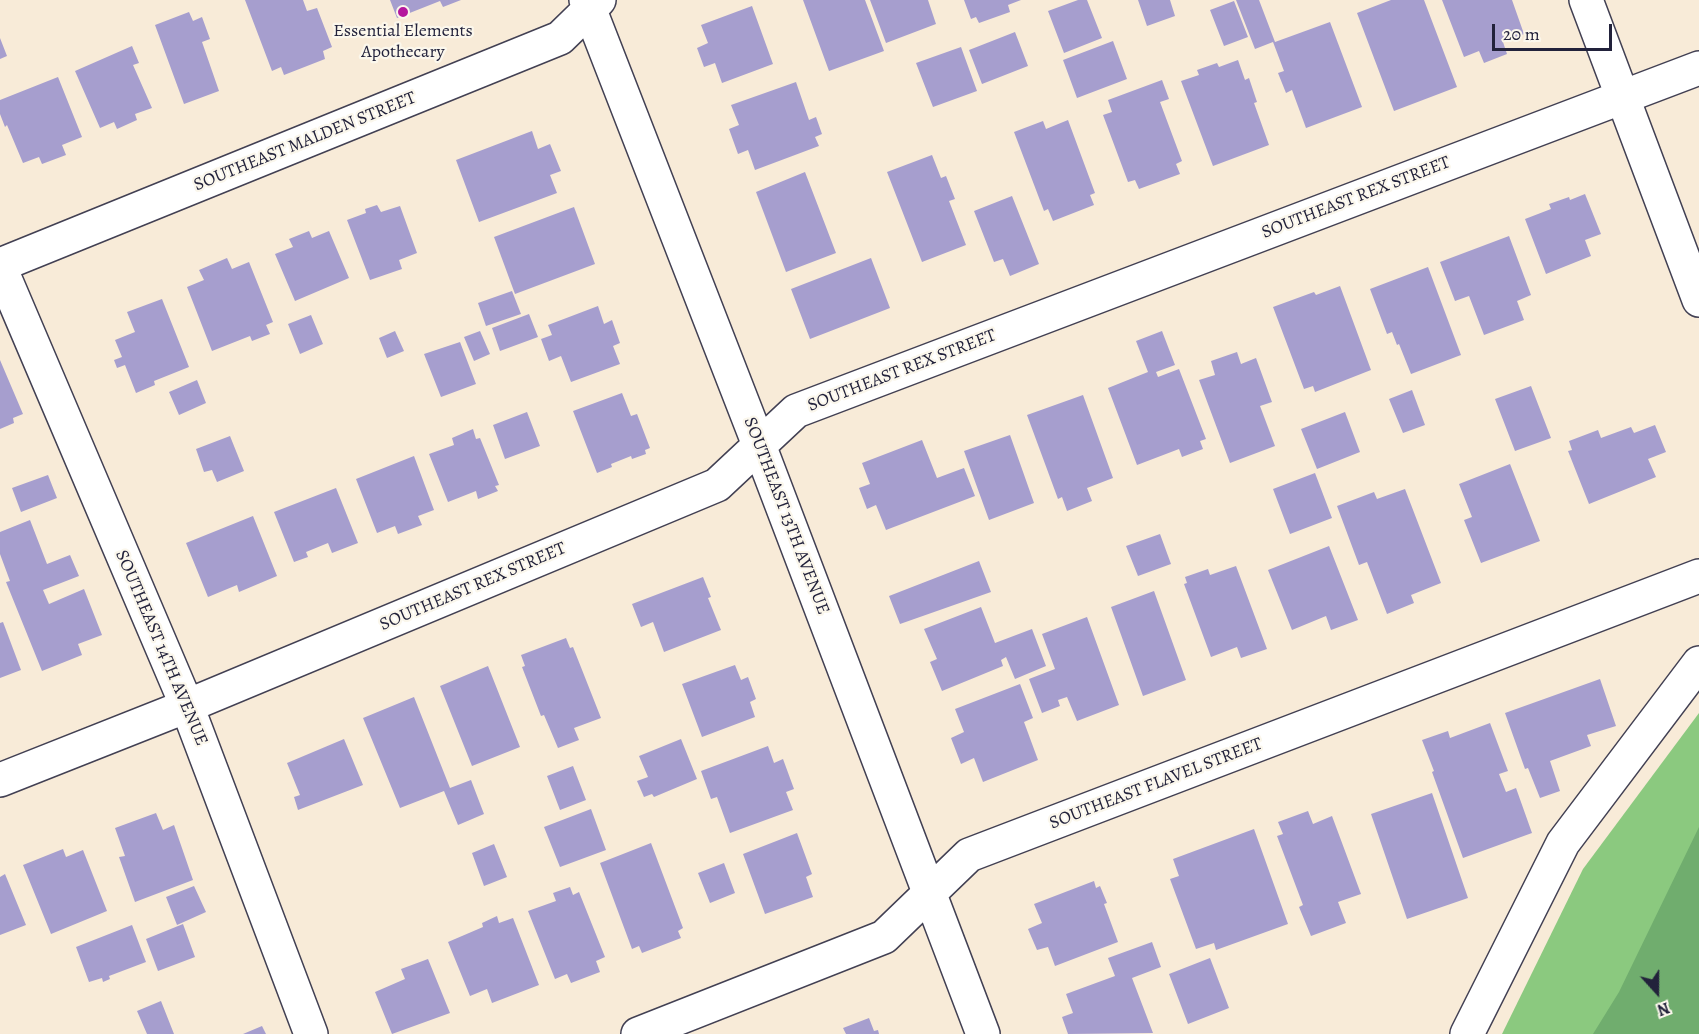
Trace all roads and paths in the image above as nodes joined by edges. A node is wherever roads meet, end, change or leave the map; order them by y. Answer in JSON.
{"nodes":[{"id":1,"x":1586,"y":0,"type":"edge"},
{"id":2,"x":592,"y":3,"type":"edge"},
{"id":3,"x":1699,"y":68,"type":"edge"},
{"id":4,"x":1622,"y":97,"type":"junction"},
{"id":5,"x":0,"y":266,"type":"edge"},
{"id":6,"x":1699,"y":300,"type":"edge"},
{"id":7,"x":759,"y":445,"type":"junction"},
{"id":8,"x":1699,"y":576,"type":"edge"},
{"id":9,"x":1699,"y":663,"type":"edge"},
{"id":10,"x":187,"y":706,"type":"junction"},
{"id":11,"x":0,"y":780,"type":"edge"},
{"id":12,"x":930,"y":894,"type":"junction"},
{"id":13,"x":311,"y":1034,"type":"edge"},
{"id":14,"x":638,"y":1034,"type":"edge"},
{"id":15,"x":983,"y":1034,"type":"edge"},
{"id":16,"x":1467,"y":1034,"type":"edge"}],
"edges":[{"from":1,"to":4,"type":"street"},
{"from":2,"to":5,"type":"street","name":"SOUTHEAST MALDEN STREET"},
{"from":2,"to":7,"type":"street","name":"SOUTHEAST 13TH AVENUE"},
{"from":3,"to":4,"type":"street","name":"SOUTHEAST REX STREET"},
{"from":4,"to":6,"type":"street"},
{"from":4,"to":7,"type":"street","name":"SOUTHEAST REX STREET"},
{"from":5,"to":10,"type":"street","name":"SOUTHEAST 14TH AVENUE"},
{"from":7,"to":10,"type":"street","name":"SOUTHEAST REX STREET"},
{"from":7,"to":12,"type":"street","name":"SOUTHEAST 13TH AVENUE"},
{"from":8,"to":12,"type":"street","name":"SOUTHEAST FLAVEL STREET"},
{"from":9,"to":16,"type":"street"},
{"from":10,"to":11,"type":"street","name":"SOUTHEAST REX STREET"},
{"from":10,"to":13,"type":"street","name":"SOUTHEAST 14TH AVENUE"},
{"from":12,"to":14,"type":"street","name":"SOUTHEAST FLAVEL STREET"},
{"from":12,"to":15,"type":"street","name":"SOUTHEAST 13TH AVENUE"}]}
